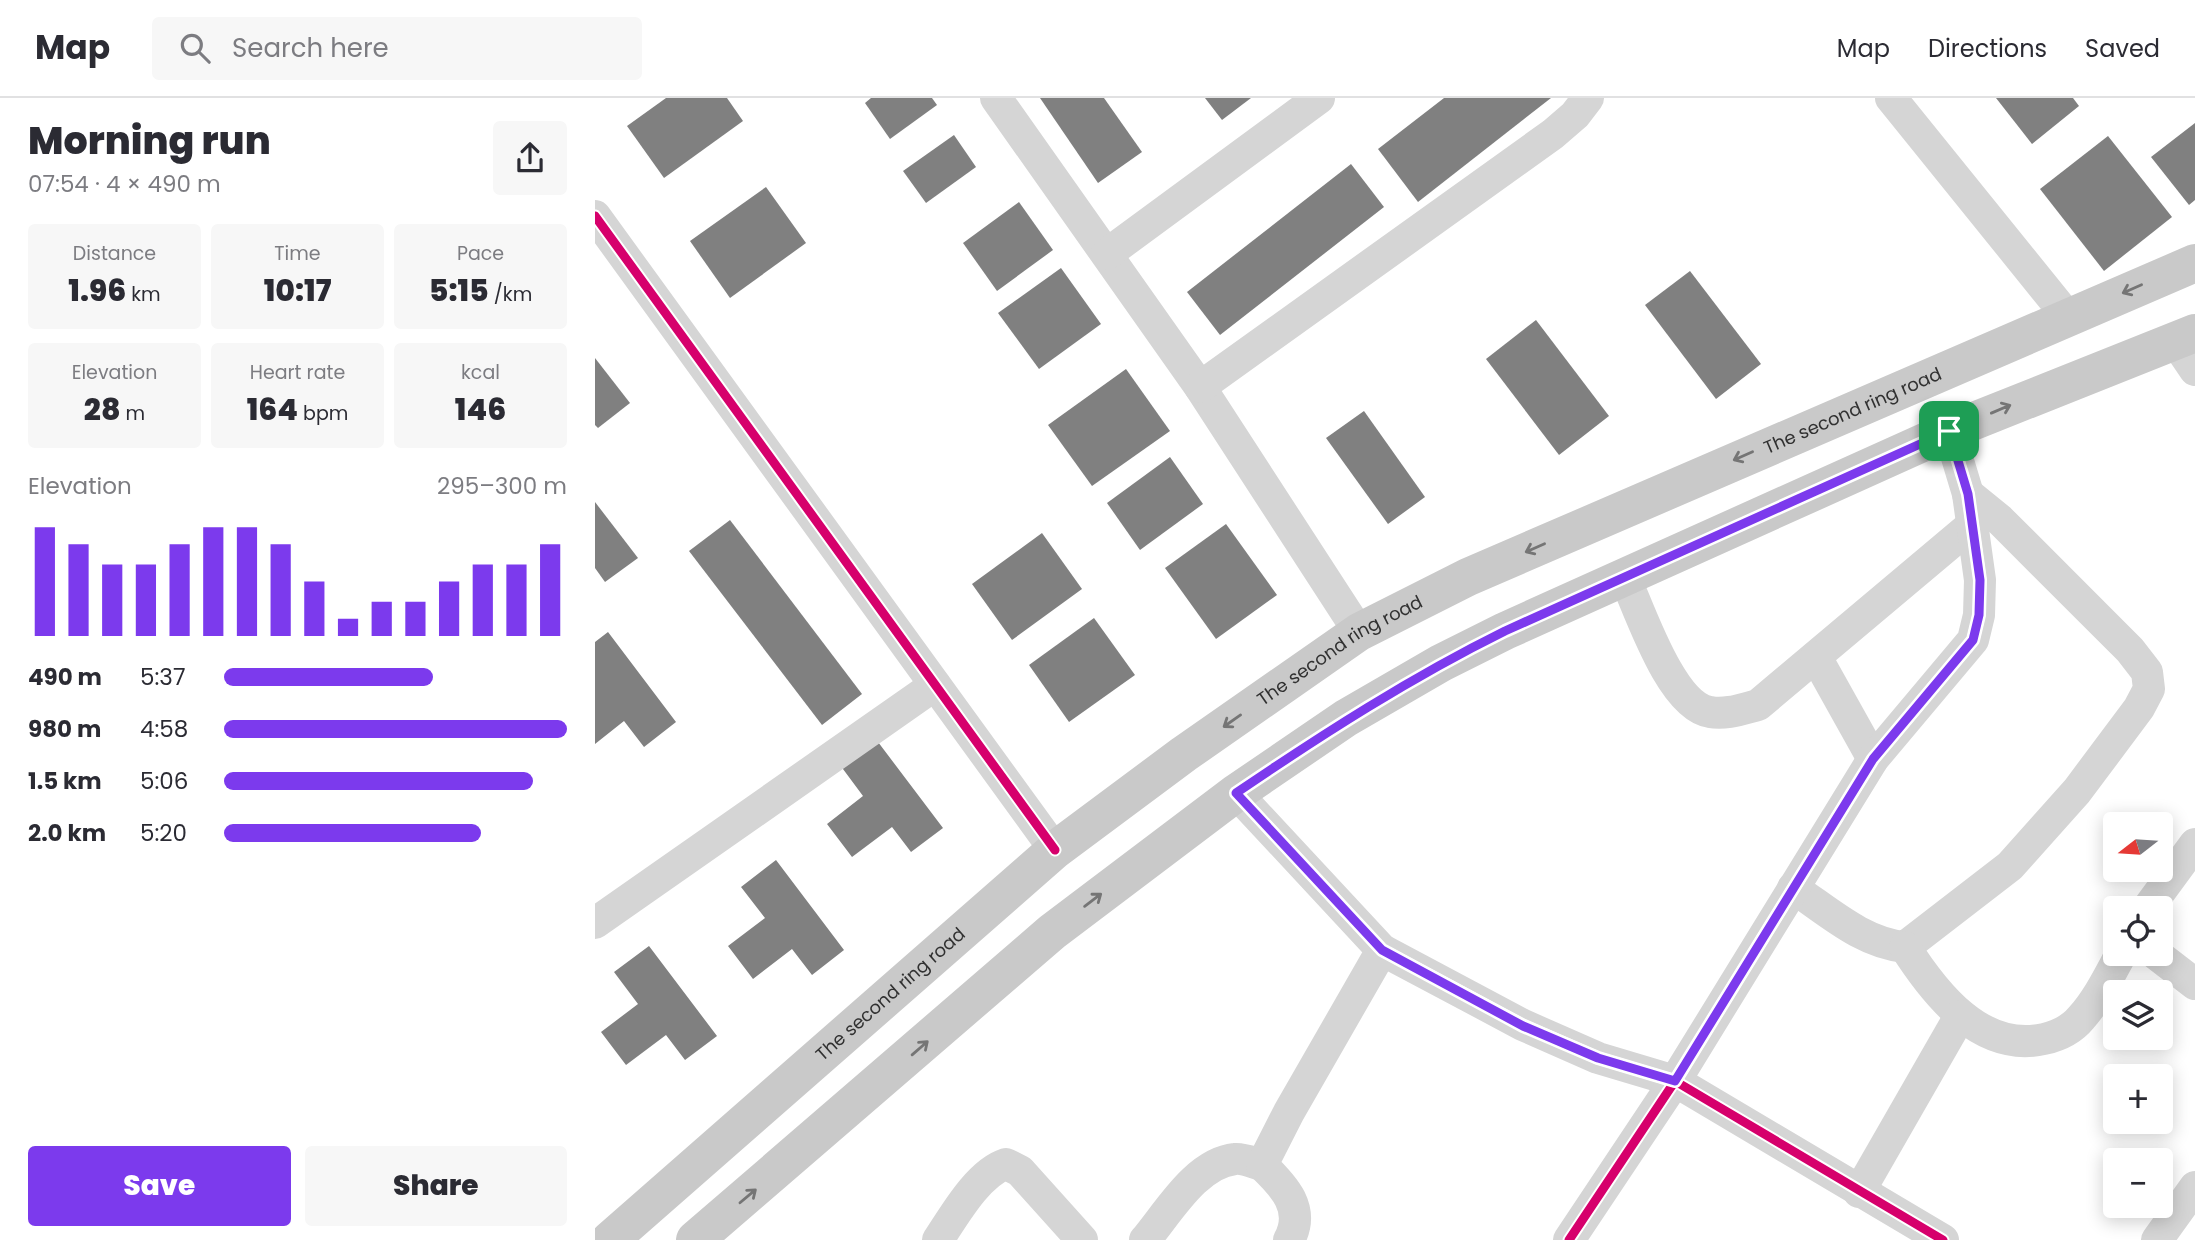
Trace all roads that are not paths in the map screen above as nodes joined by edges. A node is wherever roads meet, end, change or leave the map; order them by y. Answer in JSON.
{"nodes":[{"id":1,"x":996,"y":98,"type":"edge"},
{"id":2,"x":1319,"y":98,"type":"edge"},
{"id":3,"x":1588,"y":98,"type":"edge"},
{"id":4,"x":1891,"y":98,"type":"edge"},
{"id":5,"x":595,"y":216,"type":"edge"},
{"id":6,"x":1107,"y":254,"type":"junction"},
{"id":7,"x":2195,"y":262,"type":"edge"},
{"id":8,"x":2068,"y":317,"type":"junction"},
{"id":9,"x":2189,"y":348,"type":"edge"},
{"id":10,"x":1200,"y":387,"type":"junction"},
{"id":11,"x":1949,"y":431,"type":"junction"},
{"id":12,"x":1968,"y":494,"type":"junction"},
{"id":13,"x":1972,"y":525,"type":"junction"},
{"id":14,"x":1625,"y":578,"type":"junction"},
{"id":15,"x":1359,"y":632,"type":"junction"},
{"id":16,"x":1816,"y":657,"type":"junction"},
{"id":17,"x":935,"y":684,"type":"junction"},
{"id":18,"x":1873,"y":759,"type":"junction"},
{"id":19,"x":1236,"y":793,"type":"junction"},
{"id":20,"x":2195,"y":844,"type":"edge"},
{"id":21,"x":1055,"y":850,"type":"junction"},
{"id":22,"x":1793,"y":888,"type":"junction"},
{"id":23,"x":2157,"y":896,"type":"edge"},
{"id":24,"x":595,"y":923,"type":"edge"},
{"id":25,"x":1905,"y":947,"type":"junction"},
{"id":26,"x":1382,"y":950,"type":"junction"},
{"id":27,"x":2114,"y":966,"type":"edge"},
{"id":28,"x":2171,"y":966,"type":"edge"},
{"id":29,"x":2195,"y":984,"type":"edge"},
{"id":30,"x":1960,"y":1016,"type":"junction"},
{"id":31,"x":1675,"y":1081,"type":"junction"},
{"id":32,"x":1262,"y":1165,"type":"junction"},
{"id":33,"x":2195,"y":1187,"type":"edge"},
{"id":34,"x":1859,"y":1192,"type":"junction"},
{"id":35,"x":610,"y":1240,"type":"edge"},
{"id":36,"x":695,"y":1240,"type":"edge"},
{"id":37,"x":938,"y":1240,"type":"edge"},
{"id":38,"x":1082,"y":1240,"type":"edge"},
{"id":39,"x":1145,"y":1240,"type":"edge"},
{"id":40,"x":1289,"y":1240,"type":"edge"},
{"id":41,"x":1569,"y":1240,"type":"edge"},
{"id":42,"x":1943,"y":1240,"type":"edge"},
{"id":43,"x":2157,"y":1240,"type":"edge"}],
"edges":[{"from":1,"to":6,"type":"street"},
{"from":2,"to":6,"type":"street"},
{"from":3,"to":10,"type":"street"},
{"from":4,"to":8,"type":"street"},
{"from":5,"to":17,"type":"street"},
{"from":6,"to":10,"type":"street"},
{"from":7,"to":8,"type":"main road","name":"The second ring road","one_way":true},
{"from":8,"to":15,"type":"main road","name":"The second ring road","one_way":true},
{"from":11,"to":9,"type":"main road","one_way":true},
{"from":10,"to":15,"type":"street"},
{"from":11,"to":12,"type":"street"},
{"from":11,"to":14,"type":"main road"},
{"from":12,"to":13,"type":"street"},
{"from":12,"to":25,"type":"street"},
{"from":13,"to":16,"type":"street"},
{"from":13,"to":18,"type":"street"},
{"from":14,"to":16,"type":"street"},
{"from":14,"to":19,"type":"main road"},
{"from":15,"to":21,"type":"main road","name":"The second ring road","one_way":true},
{"from":16,"to":18,"type":"street"},
{"from":17,"to":21,"type":"street"},
{"from":17,"to":24,"type":"street"},
{"from":18,"to":22,"type":"street"},
{"from":19,"to":26,"type":"street"},
{"from":36,"to":19,"type":"main road","one_way":true},
{"from":20,"to":23,"type":"street"},
{"from":21,"to":35,"type":"main road","name":"The second ring road"},
{"from":22,"to":25,"type":"street"},
{"from":22,"to":31,"type":"street"},
{"from":25,"to":30,"type":"street"},
{"from":26,"to":31,"type":"street"},
{"from":26,"to":32,"type":"street"},
{"from":27,"to":30,"type":"street"},
{"from":28,"to":29,"type":"street"},
{"from":30,"to":34,"type":"street"},
{"from":31,"to":34,"type":"street"},
{"from":31,"to":41,"type":"street"},
{"from":32,"to":39,"type":"street"},
{"from":32,"to":40,"type":"street"},
{"from":33,"to":43,"type":"street"},
{"from":34,"to":42,"type":"street"},
{"from":37,"to":38,"type":"street"}]}
